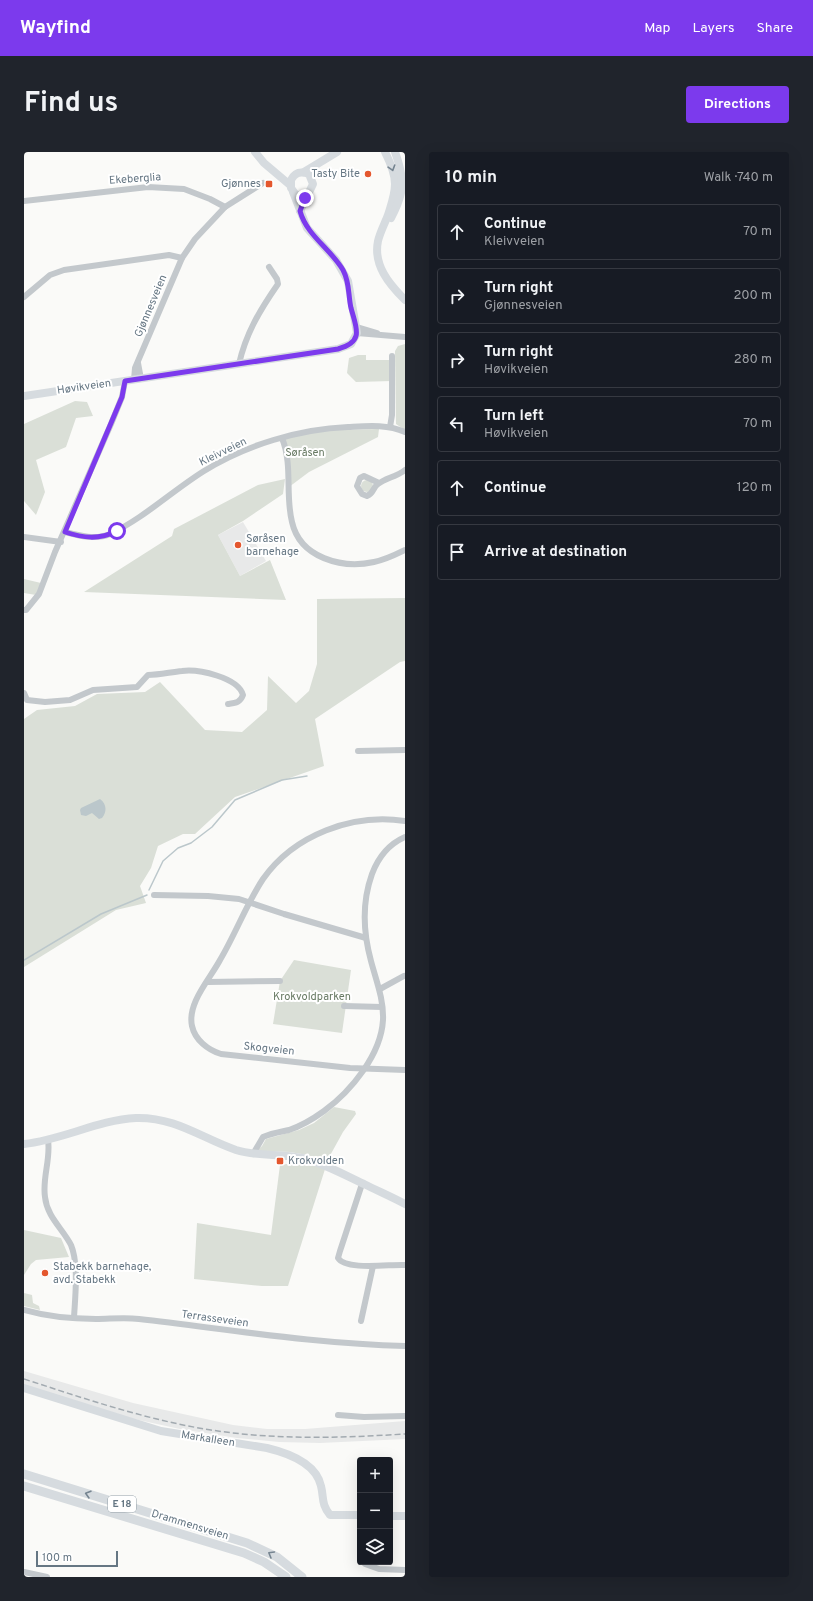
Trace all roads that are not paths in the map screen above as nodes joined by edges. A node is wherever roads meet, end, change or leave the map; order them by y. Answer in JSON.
{"nodes":[{"id":1,"x":255,"y":152,"type":"edge"},
{"id":2,"x":337,"y":152,"type":"edge"},
{"id":3,"x":386,"y":152,"type":"edge"},
{"id":4,"x":395,"y":152,"type":"edge"},
{"id":5,"x":318,"y":164,"type":"junction"},
{"id":6,"x":275,"y":172,"type":"junction"},
{"id":7,"x":300,"y":173,"type":"junction"},
{"id":8,"x":312,"y":178,"type":"junction"},
{"id":9,"x":263,"y":183,"type":"dead end"},
{"id":10,"x":291,"y":189,"type":"junction"},
{"id":11,"x":306,"y":194,"type":"junction"},
{"id":12,"x":24,"y":201,"type":"edge"},
{"id":13,"x":225,"y":207,"type":"junction"},
{"id":14,"x":300,"y":211,"type":"junction"},
{"id":15,"x":382,"y":230,"type":"junction"},
{"id":16,"x":182,"y":258,"type":"junction"},
{"id":17,"x":269,"y":267,"type":"dead end"},
{"id":18,"x":24,"y":297,"type":"edge"},
{"id":19,"x":405,"y":300,"type":"edge"},
{"id":20,"x":357,"y":330,"type":"junction"},
{"id":21,"x":405,"y":337,"type":"edge"},
{"id":22,"x":392,"y":356,"type":"dead end"},
{"id":23,"x":238,"y":364,"type":"junction"},
{"id":24,"x":138,"y":379,"type":"junction"},
{"id":25,"x":125,"y":381,"type":"junction"},
{"id":26,"x":24,"y":396,"type":"edge"},
{"id":27,"x":390,"y":427,"type":"junction"},
{"id":28,"x":405,"y":432,"type":"edge"},
{"id":29,"x":282,"y":438,"type":"junction"},
{"id":30,"x":405,"y":470,"type":"edge"},
{"id":31,"x":379,"y":483,"type":"dead end"},
{"id":32,"x":65,"y":532,"type":"junction"},
{"id":33,"x":24,"y":537,"type":"edge"},
{"id":34,"x":61,"y":542,"type":"junction"},
{"id":35,"x":405,"y":550,"type":"edge"},
{"id":36,"x":25,"y":610,"type":"edge"},
{"id":37,"x":24,"y":693,"type":"edge"},
{"id":38,"x":228,"y":704,"type":"dead end"},
{"id":39,"x":405,"y":750,"type":"edge"},
{"id":40,"x":358,"y":751,"type":"dead end"},
{"id":41,"x":405,"y":821,"type":"edge"},
{"id":42,"x":405,"y":837,"type":"edge"},
{"id":43,"x":154,"y":895,"type":"dead end"},
{"id":44,"x":250,"y":902,"type":"junction"},
{"id":45,"x":366,"y":938,"type":"junction"},
{"id":46,"x":405,"y":968,"type":"edge"},
{"id":47,"x":404,"y":976,"type":"edge"},
{"id":48,"x":208,"y":982,"type":"junction"},
{"id":49,"x":280,"y":982,"type":"dead end"},
{"id":50,"x":380,"y":990,"type":"junction"},
{"id":51,"x":344,"y":1006,"type":"dead end"},
{"id":52,"x":382,"y":1007,"type":"junction"},
{"id":53,"x":365,"y":1068,"type":"junction"},
{"id":54,"x":405,"y":1070,"type":"edge"},
{"id":55,"x":48,"y":1140,"type":"junction"},
{"id":56,"x":24,"y":1144,"type":"edge"},
{"id":57,"x":253,"y":1154,"type":"junction"},
{"id":58,"x":362,"y":1184,"type":"junction"},
{"id":59,"x":405,"y":1204,"type":"edge"},
{"id":60,"x":405,"y":1265,"type":"edge"},
{"id":61,"x":373,"y":1266,"type":"junction"},
{"id":62,"x":24,"y":1310,"type":"edge"},
{"id":63,"x":74,"y":1318,"type":"junction"},
{"id":64,"x":361,"y":1321,"type":"dead end"},
{"id":65,"x":405,"y":1346,"type":"edge"},
{"id":66,"x":24,"y":1388,"type":"edge"},
{"id":67,"x":338,"y":1415,"type":"dead end"},
{"id":68,"x":405,"y":1416,"type":"edge"},
{"id":69,"x":24,"y":1474,"type":"edge"},
{"id":70,"x":24,"y":1486,"type":"edge"},
{"id":71,"x":357,"y":1515,"type":"edge"},
{"id":72,"x":393,"y":1516,"type":"edge"},
{"id":73,"x":405,"y":1516,"type":"edge"},
{"id":74,"x":368,"y":1565,"type":"edge"},
{"id":75,"x":405,"y":1570,"type":"edge"},
{"id":76,"x":24,"y":1572,"type":"edge"},
{"id":77,"x":47,"y":1577,"type":"edge"},
{"id":78,"x":286,"y":1577,"type":"edge"},
{"id":79,"x":302,"y":1577,"type":"edge"}],
"edges":[{"from":1,"to":6,"type":"main road"},
{"from":2,"to":5,"type":"main road"},
{"from":3,"to":15,"type":"main road","one_way":true},
{"from":4,"to":15,"type":"main road"},
{"from":5,"to":7,"type":"main road"},
{"from":5,"to":8,"type":"main road"},
{"from":6,"to":7,"type":"main road"},
{"from":6,"to":10,"type":"main road"},
{"from":7,"to":8,"type":"main road"},
{"from":7,"to":10,"type":"main road"},
{"from":8,"to":11,"type":"main road"},
{"from":9,"to":13,"type":"street"},
{"from":10,"to":11,"type":"main road"},
{"from":10,"to":14,"type":"main road"},
{"from":11,"to":14,"type":"main road"},
{"from":12,"to":13,"type":"street","name":"Ekeberglia"},
{"from":13,"to":16,"type":"street"},
{"from":14,"to":20,"type":"main road"},
{"from":15,"to":19,"type":"main road"},
{"from":16,"to":18,"type":"street"},
{"from":16,"to":24,"type":"street","name":"Gjønnesveien"},
{"from":17,"to":23,"type":"street"},
{"from":20,"to":21,"type":"street"},
{"from":20,"to":23,"type":"main road","name":"Høvikveien"},
{"from":22,"to":27,"type":"street"},
{"from":23,"to":24,"type":"main road","name":"Høvikveien"},
{"from":24,"to":25,"type":"main road","name":"Høvikveien"},
{"from":25,"to":26,"type":"main road","name":"Høvikveien"},
{"from":25,"to":32,"type":"street"},
{"from":27,"to":28,"type":"street","name":"Kleivveien"},
{"from":27,"to":29,"type":"street","name":"Kleivveien"},
{"from":29,"to":32,"type":"street","name":"Kleivveien"},
{"from":29,"to":35,"type":"street"},
{"from":30,"to":31,"type":"street"},
{"from":32,"to":34,"type":"street"},
{"from":33,"to":34,"type":"street"},
{"from":34,"to":36,"type":"street"},
{"from":37,"to":38,"type":"street"},
{"from":39,"to":40,"type":"street"},
{"from":41,"to":44,"type":"street","name":"Skogveien"},
{"from":42,"to":45,"type":"street"},
{"from":43,"to":44,"type":"street"},
{"from":44,"to":45,"type":"street"},
{"from":44,"to":48,"type":"street","name":"Skogveien"},
{"from":45,"to":50,"type":"street"},
{"from":46,"to":47,"type":"street"},
{"from":47,"to":50,"type":"street"},
{"from":48,"to":49,"type":"street"},
{"from":48,"to":53,"type":"street","name":"Skogveien"},
{"from":50,"to":52,"type":"street"},
{"from":51,"to":52,"type":"street"},
{"from":52,"to":53,"type":"street"},
{"from":53,"to":54,"type":"street","name":"Skogveien"},
{"from":53,"to":57,"type":"street"},
{"from":55,"to":56,"type":"main road"},
{"from":55,"to":57,"type":"main road"},
{"from":55,"to":63,"type":"street"},
{"from":57,"to":58,"type":"main road"},
{"from":58,"to":59,"type":"main road"},
{"from":58,"to":61,"type":"street"},
{"from":60,"to":61,"type":"street"},
{"from":61,"to":64,"type":"street"},
{"from":62,"to":63,"type":"street","name":"Terrasseveien"},
{"from":63,"to":65,"type":"street","name":"Terrasseveien"},
{"from":66,"to":71,"type":"main road","name":"Markalleen"},
{"from":67,"to":68,"type":"street"},
{"from":79,"to":69,"type":"highway","name":"Drammensveien","number":"E 18","one_way":true},
{"from":70,"to":78,"type":"highway","name":"Drammensveien","number":"E 18"},
{"from":72,"to":73,"type":"main road"},
{"from":74,"to":75,"type":"street"},
{"from":76,"to":77,"type":"street"}]}
